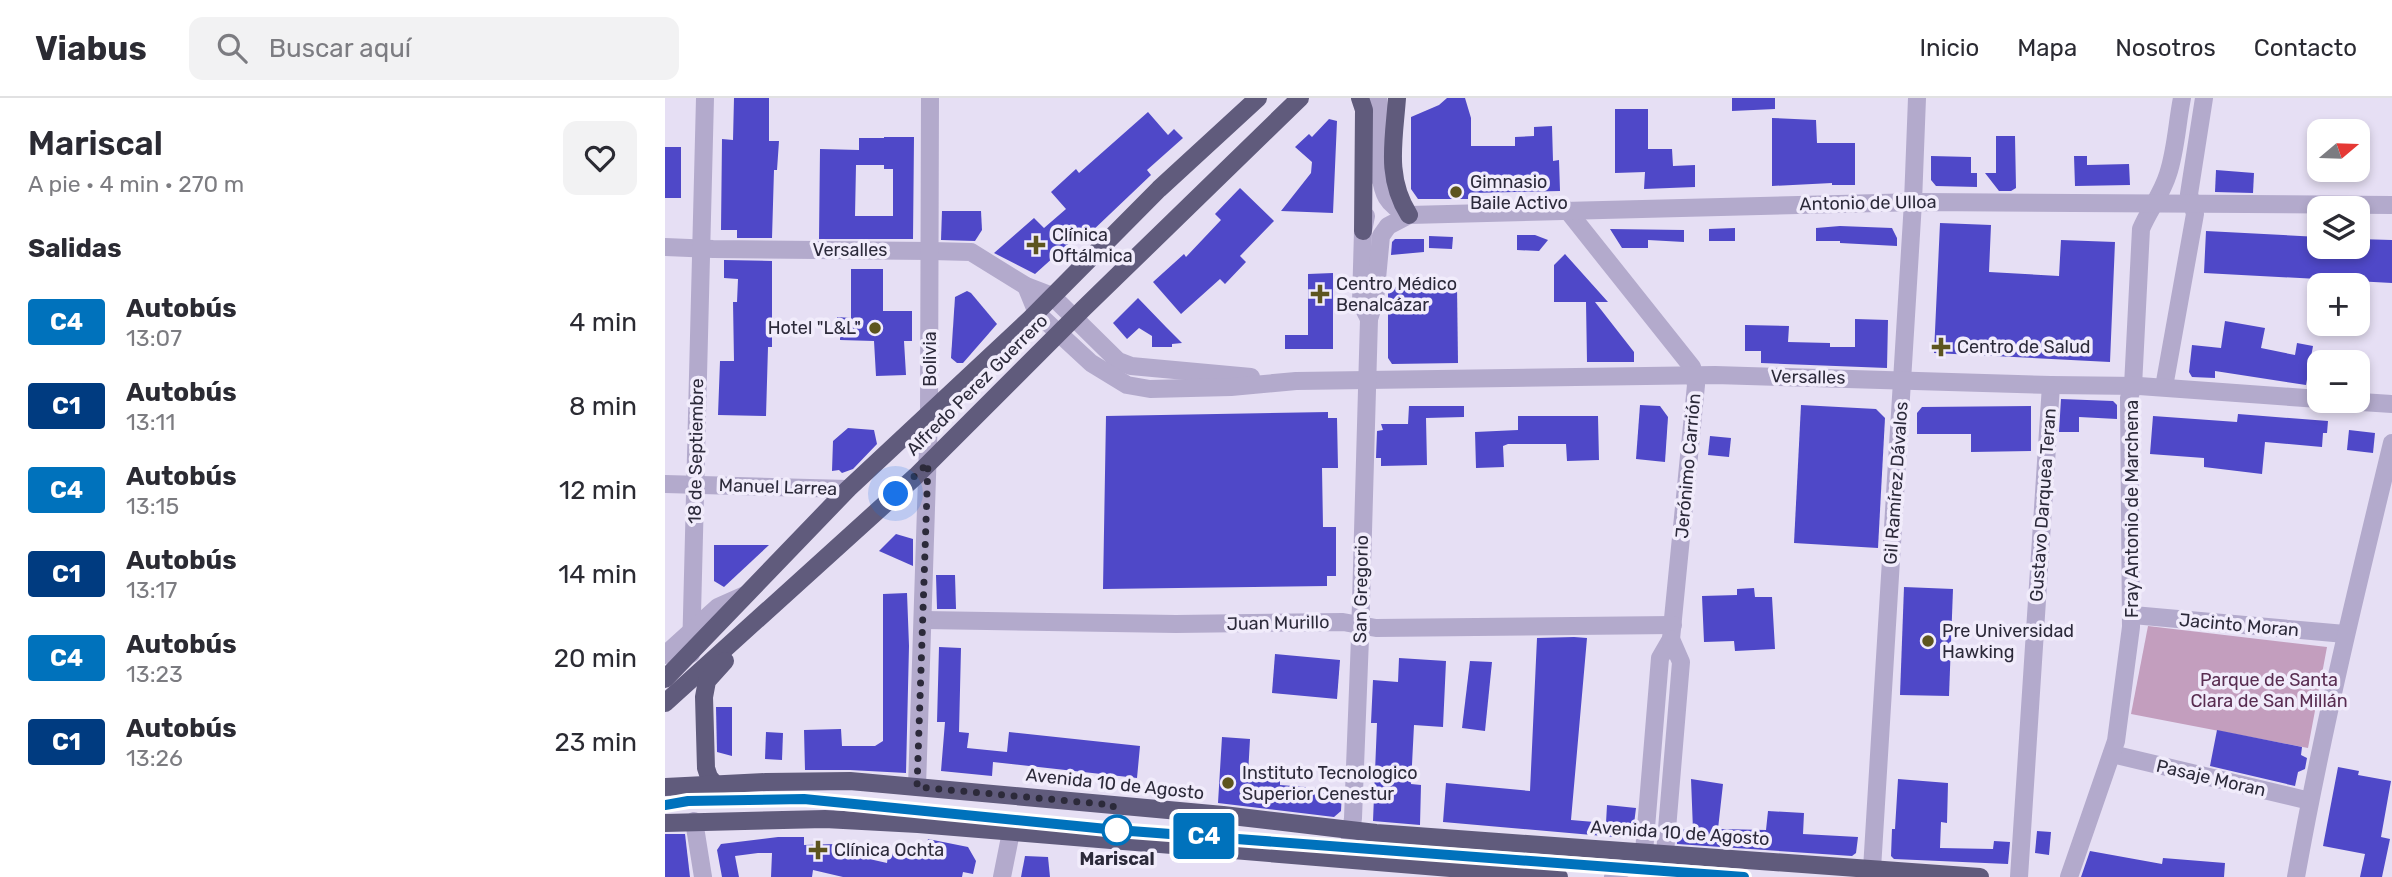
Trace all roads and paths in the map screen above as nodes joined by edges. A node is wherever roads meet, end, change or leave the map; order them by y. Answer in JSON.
{"nodes":[{"id":1,"x":705,"y":98,"type":"edge"},
{"id":2,"x":930,"y":98,"type":"edge"},
{"id":3,"x":1258,"y":98,"type":"edge"},
{"id":4,"x":1300,"y":98,"type":"edge"},
{"id":5,"x":1360,"y":98,"type":"edge"},
{"id":6,"x":1378,"y":98,"type":"edge"},
{"id":7,"x":1397,"y":98,"type":"edge"},
{"id":8,"x":1917,"y":98,"type":"edge"},
{"id":9,"x":2182,"y":98,"type":"edge"},
{"id":10,"x":2204,"y":98,"type":"edge"},
{"id":11,"x":1378,"y":164,"type":"junction"},
{"id":12,"x":1913,"y":202,"type":"junction"},
{"id":13,"x":2157,"y":202,"type":"junction"},
{"id":14,"x":2192,"y":203,"type":"junction"},
{"id":15,"x":2392,"y":205,"type":"edge"},
{"id":16,"x":1567,"y":210,"type":"junction"},
{"id":17,"x":1409,"y":215,"type":"junction"},
{"id":18,"x":1363,"y":230,"type":"junction"},
{"id":19,"x":665,"y":247,"type":"edge"},
{"id":20,"x":701,"y":248,"type":"junction"},
{"id":21,"x":931,"y":251,"type":"junction"},
{"id":22,"x":1026,"y":286,"type":"junction"},
{"id":23,"x":1052,"y":296,"type":"junction"},
{"id":24,"x":1037,"y":313,"type":"junction"},
{"id":25,"x":1074,"y":318,"type":"junction"},
{"id":26,"x":1369,"y":319,"type":"junction"},
{"id":27,"x":1058,"y":334,"type":"junction"},
{"id":28,"x":1695,"y":376,"type":"junction"},
{"id":29,"x":1902,"y":379,"type":"junction"},
{"id":30,"x":1296,"y":381,"type":"junction"},
{"id":31,"x":1366,"y":381,"type":"junction"},
{"id":32,"x":2051,"y":385,"type":"junction"},
{"id":33,"x":2133,"y":386,"type":"junction"},
{"id":34,"x":2164,"y":387,"type":"junction"},
{"id":35,"x":2307,"y":398,"type":"edge"},
{"id":36,"x":2370,"y":403,"type":"edge"},
{"id":37,"x":2392,"y":404,"type":"edge"},
{"id":38,"x":929,"y":415,"type":"junction"},
{"id":39,"x":2392,"y":443,"type":"edge"},
{"id":40,"x":928,"y":463,"type":"junction"},
{"id":41,"x":665,"y":484,"type":"edge"},
{"id":42,"x":695,"y":485,"type":"junction"},
{"id":43,"x":848,"y":489,"type":"junction"},
{"id":44,"x":748,"y":594,"type":"junction"},
{"id":45,"x":771,"y":606,"type":"junction"},
{"id":46,"x":2133,"y":615,"type":"junction"},
{"id":47,"x":924,"y":620,"type":"junction"},
{"id":48,"x":1361,"y":626,"type":"junction"},
{"id":49,"x":1672,"y":632,"type":"junction"},
{"id":50,"x":691,"y":633,"type":"junction"},
{"id":51,"x":2345,"y":634,"type":"junction"},
{"id":52,"x":691,"y":654,"type":"junction"},
{"id":53,"x":665,"y":655,"type":"edge"},
{"id":54,"x":668,"y":688,"type":"edge"},
{"id":55,"x":2112,"y":754,"type":"junction"},
{"id":56,"x":715,"y":784,"type":"junction"},
{"id":57,"x":665,"y":786,"type":"edge"},
{"id":58,"x":917,"y":787,"type":"junction"},
{"id":59,"x":2310,"y":801,"type":"junction"},
{"id":60,"x":694,"y":821,"type":"junction"},
{"id":61,"x":665,"y":823,"type":"edge"},
{"id":62,"x":1352,"y":830,"type":"junction"},
{"id":63,"x":1011,"y":832,"type":"junction"},
{"id":64,"x":1644,"y":852,"type":"junction"},
{"id":65,"x":1665,"y":853,"type":"junction"},
{"id":66,"x":1347,"y":859,"type":"junction"},
{"id":67,"x":1872,"y":869,"type":"junction"},
{"id":68,"x":1470,"y":873,"type":"edge"},
{"id":69,"x":703,"y":877,"type":"edge"},
{"id":70,"x":1002,"y":877,"type":"edge"},
{"id":71,"x":1559,"y":877,"type":"edge"},
{"id":72,"x":1613,"y":877,"type":"edge"},
{"id":73,"x":1980,"y":877,"type":"edge"},
{"id":74,"x":2019,"y":877,"type":"edge"},
{"id":75,"x":2069,"y":877,"type":"edge"},
{"id":76,"x":2296,"y":877,"type":"edge"}],
"edges":[{"from":1,"to":20,"type":"street","name":"18 de Septiembre"},
{"from":2,"to":21,"type":"street","name":"Bolivia"},
{"from":3,"to":23,"type":"main road","name":"Alfredo Perez Guerrero"},
{"from":4,"to":25,"type":"main road","name":"Alfredo Perez Guerrero"},
{"from":5,"to":18,"type":"main road"},
{"from":6,"to":11,"type":"street","name":"San Gregorio"},
{"from":7,"to":17,"type":"main road"},
{"from":8,"to":12,"type":"street","name":"Gil Ramírez Dávalos"},
{"from":9,"to":13,"type":"street","name":"Fray Antonio de Marchena"},
{"from":10,"to":14,"type":"street","name":"Fray Antonio de Marchena"},
{"from":11,"to":17,"type":"street"},
{"from":11,"to":18,"type":"street","name":"San Gregorio"},
{"from":12,"to":13,"type":"street","name":"Antonio de Ulloa"},
{"from":12,"to":16,"type":"street","name":"Antonio de Ulloa"},
{"from":12,"to":29,"type":"street","name":"Gil Ramírez Dávalos"},
{"from":13,"to":14,"type":"street","name":"Antonio de Ulloa"},
{"from":13,"to":33,"type":"street","name":"Fray Antonio de Marchena"},
{"from":14,"to":15,"type":"street","name":"Antonio de Ulloa"},
{"from":14,"to":34,"type":"street","name":"Fray Antonio de Marchena"},
{"from":16,"to":17,"type":"street","name":"Antonio de Ulloa"},
{"from":16,"to":28,"type":"street","name":"Jerónimo Carrión"},
{"from":17,"to":26,"type":"street","name":"San Gregorio"},
{"from":18,"to":26,"type":"street","name":"San Gregorio"},
{"from":19,"to":20,"type":"street","name":"Versalles"},
{"from":20,"to":21,"type":"street","name":"Versalles"},
{"from":20,"to":42,"type":"street","name":"18 de Septiembre"},
{"from":21,"to":22,"type":"street","name":"Versalles"},
{"from":21,"to":38,"type":"street","name":"Bolivia"},
{"from":22,"to":23,"type":"street","name":"Versalles"},
{"from":22,"to":24,"type":"street","name":"Versalles"},
{"from":23,"to":24,"type":"main road","name":"Alfredo Perez Guerrero"},
{"from":23,"to":25,"type":"street","name":"Versalles"},
{"from":24,"to":27,"type":"street","name":"Versalles"},
{"from":24,"to":38,"type":"main road","name":"Alfredo Perez Guerrero"},
{"from":25,"to":27,"type":"main road","name":"Alfredo Perez Guerrero"},
{"from":25,"to":30,"type":"street","name":"Versalles"},
{"from":26,"to":31,"type":"street","name":"San Gregorio"},
{"from":27,"to":30,"type":"street","name":"Versalles"},
{"from":27,"to":40,"type":"main road","name":"Alfredo Perez Guerrero"},
{"from":28,"to":29,"type":"street","name":"Versalles"},
{"from":28,"to":31,"type":"street","name":"Versalles"},
{"from":28,"to":49,"type":"street","name":"Jerónimo Carrión"},
{"from":29,"to":32,"type":"street","name":"Versalles"},
{"from":29,"to":67,"type":"street","name":"Gil Ramírez Dávalos"},
{"from":30,"to":31,"type":"street","name":"Versalles"},
{"from":31,"to":48,"type":"street","name":"San Gregorio"},
{"from":32,"to":33,"type":"street","name":"Versalles"},
{"from":32,"to":74,"type":"street","name":"Gustavo Darquea Teran"},
{"from":33,"to":34,"type":"street","name":"Versalles"},
{"from":33,"to":46,"type":"street","name":"Fray Antonio de Marchena"},
{"from":34,"to":35,"type":"street","name":"Versalles"},
{"from":36,"to":37,"type":"street"},
{"from":38,"to":40,"type":"street","name":"Bolivia"},
{"from":38,"to":43,"type":"main road","name":"Alfredo Perez Guerrero"},
{"from":39,"to":51,"type":"street"},
{"from":40,"to":45,"type":"main road","name":"Alfredo Perez Guerrero"},
{"from":40,"to":47,"type":"street","name":"Bolivia"},
{"from":41,"to":42,"type":"street","name":"Manuel Larrea"},
{"from":42,"to":43,"type":"street","name":"Manuel Larrea"},
{"from":42,"to":50,"type":"street","name":"18 de Septiembre"},
{"from":43,"to":44,"type":"main road","name":"Alfredo Perez Guerrero"},
{"from":44,"to":50,"type":"street"},
{"from":44,"to":52,"type":"main road","name":"Alfredo Perez Guerrero"},
{"from":45,"to":54,"type":"main road","name":"Alfredo Perez Guerrero"},
{"from":45,"to":56,"type":"main road"},
{"from":46,"to":51,"type":"street","name":"Jacinto Moran"},
{"from":46,"to":55,"type":"street","name":"Fray Antonio de Marchena"},
{"from":47,"to":48,"type":"street","name":"Juan Murillo"},
{"from":47,"to":58,"type":"street","name":"Bolivia"},
{"from":48,"to":49,"type":"street","name":"Juan Murillo"},
{"from":48,"to":62,"type":"street","name":"San Gregorio"},
{"from":49,"to":64,"type":"street","name":"Jerónimo Carrión"},
{"from":49,"to":65,"type":"street","name":"Jerónimo Carrión"},
{"from":50,"to":52,"type":"street","name":"18 de Septiembre"},
{"from":50,"to":53,"type":"street"},
{"from":51,"to":59,"type":"street"},
{"from":52,"to":54,"type":"main road","name":"Alfredo Perez Guerrero"},
{"from":55,"to":59,"type":"street","name":"Pasaje Moran"},
{"from":55,"to":75,"type":"street","name":"Fray Antonio de Marchena"},
{"from":56,"to":57,"type":"main road","name":"Avenida 10 de Agosto"},
{"from":56,"to":58,"type":"main road","name":"Avenida 10 de Agosto"},
{"from":58,"to":62,"type":"main road","name":"Avenida 10 de Agosto"},
{"from":59,"to":76,"type":"street"},
{"from":60,"to":61,"type":"main road"},
{"from":60,"to":63,"type":"main road"},
{"from":60,"to":69,"type":"street"},
{"from":62,"to":64,"type":"main road","name":"Avenida 10 de Agosto"},
{"from":62,"to":66,"type":"street","name":"San Gregorio"},
{"from":63,"to":66,"type":"main road"},
{"from":63,"to":70,"type":"street"},
{"from":64,"to":65,"type":"main road","name":"Avenida 10 de Agosto"},
{"from":64,"to":72,"type":"street"},
{"from":65,"to":67,"type":"main road","name":"Avenida 10 de Agosto"},
{"from":66,"to":68,"type":"main road"},
{"from":67,"to":73,"type":"main road","name":"Avenida 10 de Agosto"},
{"from":68,"to":71,"type":"main road"}]}
